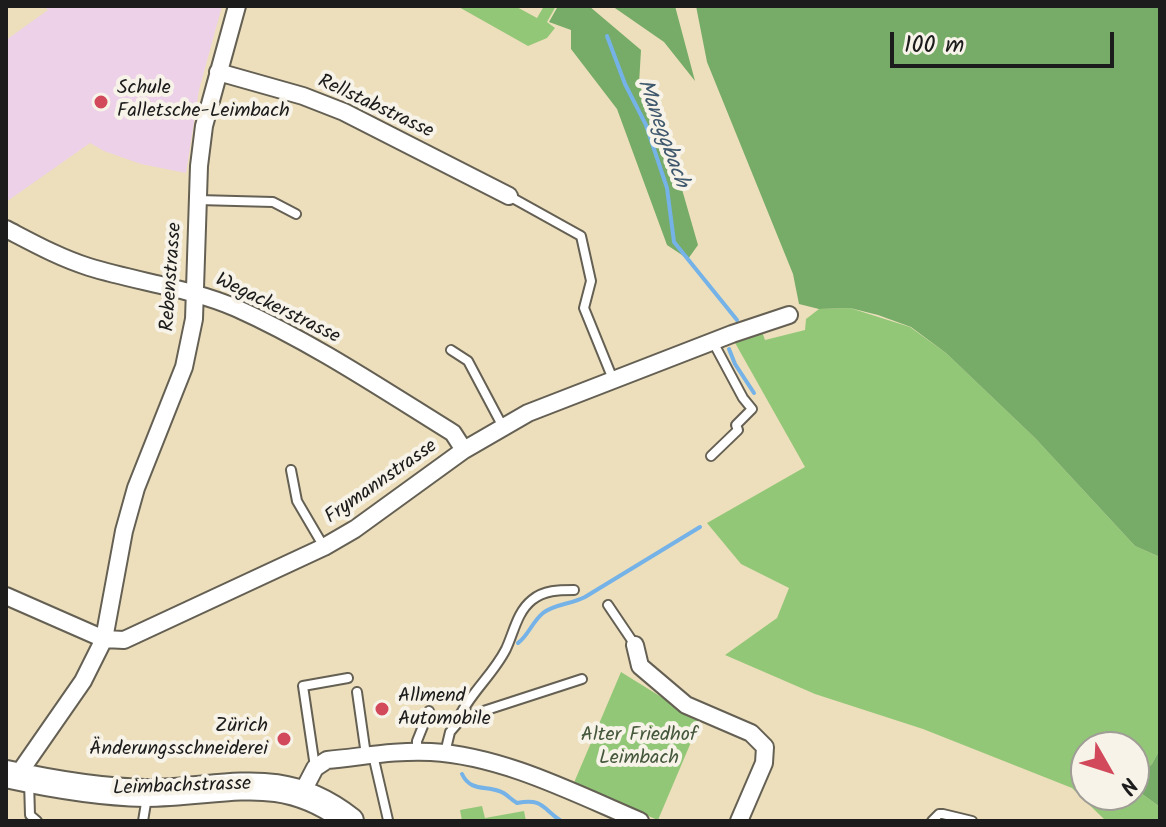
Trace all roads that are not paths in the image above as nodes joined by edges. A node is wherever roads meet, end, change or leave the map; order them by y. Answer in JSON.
{"nodes":[{"id":1,"x":237,"y":6,"type":"edge"},
{"id":2,"x":218,"y":72,"type":"junction"},
{"id":3,"x":512,"y":198,"type":"joint"},
{"id":4,"x":198,"y":200,"type":"junction"},
{"id":5,"x":296,"y":214,"type":"dead end"},
{"id":6,"x":6,"y":229,"type":"edge"},
{"id":7,"x":194,"y":293,"type":"junction"},
{"id":8,"x":789,"y":315,"type":"dead end"},
{"id":9,"x":712,"y":342,"type":"junction"},
{"id":10,"x":451,"y":350,"type":"dead end"},
{"id":11,"x":610,"y":372,"type":"dead end"},
{"id":12,"x":503,"y":427,"type":"junction"},
{"id":13,"x":464,"y":450,"type":"junction"},
{"id":14,"x":711,"y":456,"type":"dead end"},
{"id":15,"x":291,"y":470,"type":"dead end"},
{"id":16,"x":324,"y":547,"type":"junction"},
{"id":17,"x":574,"y":590,"type":"dead end"},
{"id":18,"x":6,"y":596,"type":"edge"},
{"id":19,"x":608,"y":605,"type":"dead end"},
{"id":20,"x":104,"y":639,"type":"junction"},
{"id":21,"x":635,"y":645,"type":"joint"},
{"id":22,"x":348,"y":678,"type":"dead end"},
{"id":23,"x":582,"y":679,"type":"dead end"},
{"id":24,"x":357,"y":692,"type":"dead end"},
{"id":25,"x":429,"y":711,"type":"dead end"},
{"id":26,"x":457,"y":721,"type":"junction"},
{"id":27,"x":417,"y":752,"type":"junction"},
{"id":28,"x":445,"y":753,"type":"junction"},
{"id":29,"x":369,"y":756,"type":"junction"},
{"id":30,"x":315,"y":768,"type":"junction"},
{"id":31,"x":17,"y":776,"type":"edge"},
{"id":32,"x":148,"y":793,"type":"junction"},
{"id":33,"x":302,"y":793,"type":"junction"},
{"id":34,"x":388,"y":820,"type":"edge"},
{"id":35,"x":37,"y":821,"type":"edge"},
{"id":36,"x":143,"y":821,"type":"edge"},
{"id":37,"x":350,"y":821,"type":"edge"},
{"id":38,"x":640,"y":821,"type":"edge"},
{"id":39,"x":739,"y":821,"type":"edge"},
{"id":40,"x":932,"y":821,"type":"edge"},
{"id":41,"x":972,"y":821,"type":"edge"}],
"edges":[{"from":1,"to":2,"type":"street","name":"Rebenstrasse"},
{"from":2,"to":3,"type":"street","name":"Rellstabstrasse"},
{"from":2,"to":4,"type":"street","name":"Rebenstrasse"},
{"from":3,"to":11,"type":"lane"},
{"from":4,"to":5,"type":"lane"},
{"from":4,"to":7,"type":"street","name":"Rebenstrasse"},
{"from":6,"to":7,"type":"street","name":"Wegackerstrasse"},
{"from":7,"to":13,"type":"street","name":"Wegackerstrasse"},
{"from":7,"to":20,"type":"street","name":"Rebenstrasse"},
{"from":8,"to":9,"type":"street","name":"Frymannstrasse"},
{"from":9,"to":12,"type":"street","name":"Frymannstrasse"},
{"from":9,"to":14,"type":"lane"},
{"from":10,"to":12,"type":"lane"},
{"from":12,"to":13,"type":"street","name":"Frymannstrasse"},
{"from":13,"to":16,"type":"street","name":"Frymannstrasse"},
{"from":15,"to":16,"type":"lane"},
{"from":16,"to":20,"type":"street","name":"Frymannstrasse"},
{"from":17,"to":26,"type":"lane"},
{"from":18,"to":20,"type":"street"},
{"from":19,"to":21,"type":"lane"},
{"from":20,"to":31,"type":"street"},
{"from":21,"to":39,"type":"street"},
{"from":22,"to":30,"type":"lane"},
{"from":23,"to":26,"type":"lane"},
{"from":24,"to":29,"type":"lane"},
{"from":25,"to":27,"type":"lane"},
{"from":26,"to":28,"type":"lane"},
{"from":27,"to":28,"type":"street"},
{"from":27,"to":29,"type":"street"},
{"from":28,"to":38,"type":"street"},
{"from":29,"to":30,"type":"street"},
{"from":29,"to":34,"type":"lane"},
{"from":30,"to":33,"type":"street"},
{"from":31,"to":32,"type":"main road","name":"Leimbachstrasse"},
{"from":31,"to":35,"type":"lane"},
{"from":32,"to":33,"type":"main road","name":"Leimbachstrasse"},
{"from":32,"to":36,"type":"lane"},
{"from":33,"to":37,"type":"main road","name":"Leimbachstrasse"},
{"from":40,"to":41,"type":"lane"}]}
